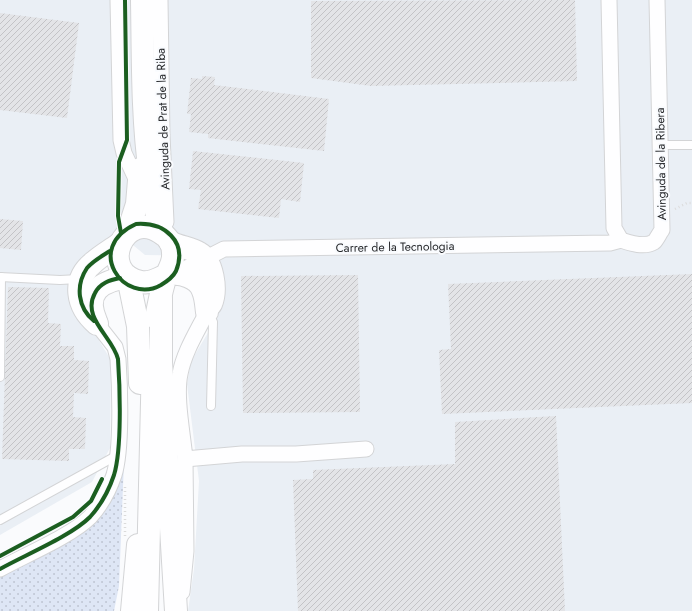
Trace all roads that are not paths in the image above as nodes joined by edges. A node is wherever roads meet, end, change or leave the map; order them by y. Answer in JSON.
{"nodes":[{"id":1,"x":118,"y":0,"type":"edge"},
{"id":2,"x":142,"y":0,"type":"edge"},
{"id":3,"x":160,"y":0,"type":"edge"},
{"id":4,"x":609,"y":0,"type":"edge"},
{"id":5,"x":657,"y":0,"type":"edge"},
{"id":6,"x":145,"y":136,"type":"junction"},
{"id":7,"x":661,"y":145,"type":"junction"},
{"id":8,"x":692,"y":145,"type":"edge"},
{"id":9,"x":138,"y":183,"type":"junction"},
{"id":10,"x":124,"y":238,"type":"junction"},
{"id":11,"x":167,"y":238,"type":"junction"},
{"id":12,"x":621,"y":240,"type":"junction"},
{"id":13,"x":205,"y":258,"type":"junction"},
{"id":14,"x":170,"y":274,"type":"junction"},
{"id":15,"x":1,"y":277,"type":"edge"},
{"id":16,"x":82,"y":278,"type":"junction"},
{"id":17,"x":118,"y":279,"type":"junction"},
{"id":18,"x":161,"y":299,"type":"junction"},
{"id":19,"x":207,"y":312,"type":"junction"},
{"id":20,"x":97,"y":324,"type":"junction"},
{"id":21,"x":0,"y":377,"type":"edge"},
{"id":22,"x":211,"y":406,"type":"dead end"},
{"id":23,"x":366,"y":449,"type":"dead end"},
{"id":24,"x":116,"y":456,"type":"junction"},
{"id":25,"x":185,"y":459,"type":"junction"},
{"id":26,"x":0,"y":520,"type":"edge"},
{"id":27,"x":131,"y":543,"type":"junction"},
{"id":28,"x":0,"y":569,"type":"edge"},
{"id":29,"x":132,"y":611,"type":"edge"},
{"id":30,"x":146,"y":611,"type":"edge"},
{"id":31,"x":177,"y":611,"type":"edge"}],
"edges":[{"from":1,"to":9,"type":"street"},
{"from":2,"to":6,"type":"main road"},
{"from":3,"to":11,"type":"street","name":"Avinguda de Prat de la Riba"},
{"from":4,"to":12,"type":"street"},
{"from":5,"to":7,"type":"street","name":"Avinguda de la Ribera"},
{"from":6,"to":9,"type":"main road"},
{"from":6,"to":11,"type":"main road"},
{"from":7,"to":8,"type":"lane"},
{"from":7,"to":12,"type":"street","name":"Avinguda de la Ribera"},
{"from":9,"to":10,"type":"main road"},
{"from":10,"to":11,"type":"main road"},
{"from":10,"to":16,"type":"main road"},
{"from":10,"to":17,"type":"main road"},
{"from":11,"to":13,"type":"main road"},
{"from":11,"to":14,"type":"main road"},
{"from":12,"to":13,"type":"street","name":"Carrer de la Tecnologia"},
{"from":13,"to":14,"type":"street","name":"Carrer de la Tecnologia"},
{"from":13,"to":19,"type":"main road"},
{"from":14,"to":17,"type":"main road"},
{"from":14,"to":18,"type":"main road"},
{"from":14,"to":19,"type":"main road"},
{"from":15,"to":16,"type":"lane"},
{"from":15,"to":21,"type":"lane"},
{"from":16,"to":17,"type":"main road"},
{"from":16,"to":20,"type":"main road"},
{"from":17,"to":20,"type":"main road"},
{"from":17,"to":27,"type":"main road"},
{"from":18,"to":30,"type":"main road"},
{"from":18,"to":31,"type":"main road"},
{"from":19,"to":22,"type":"lane"},
{"from":19,"to":25,"type":"street"},
{"from":20,"to":24,"type":"street"},
{"from":23,"to":25,"type":"street"},
{"from":24,"to":26,"type":"lane"},
{"from":24,"to":28,"type":"street"},
{"from":25,"to":31,"type":"street"},
{"from":27,"to":29,"type":"main road"},
{"from":27,"to":30,"type":"main road"}]}
